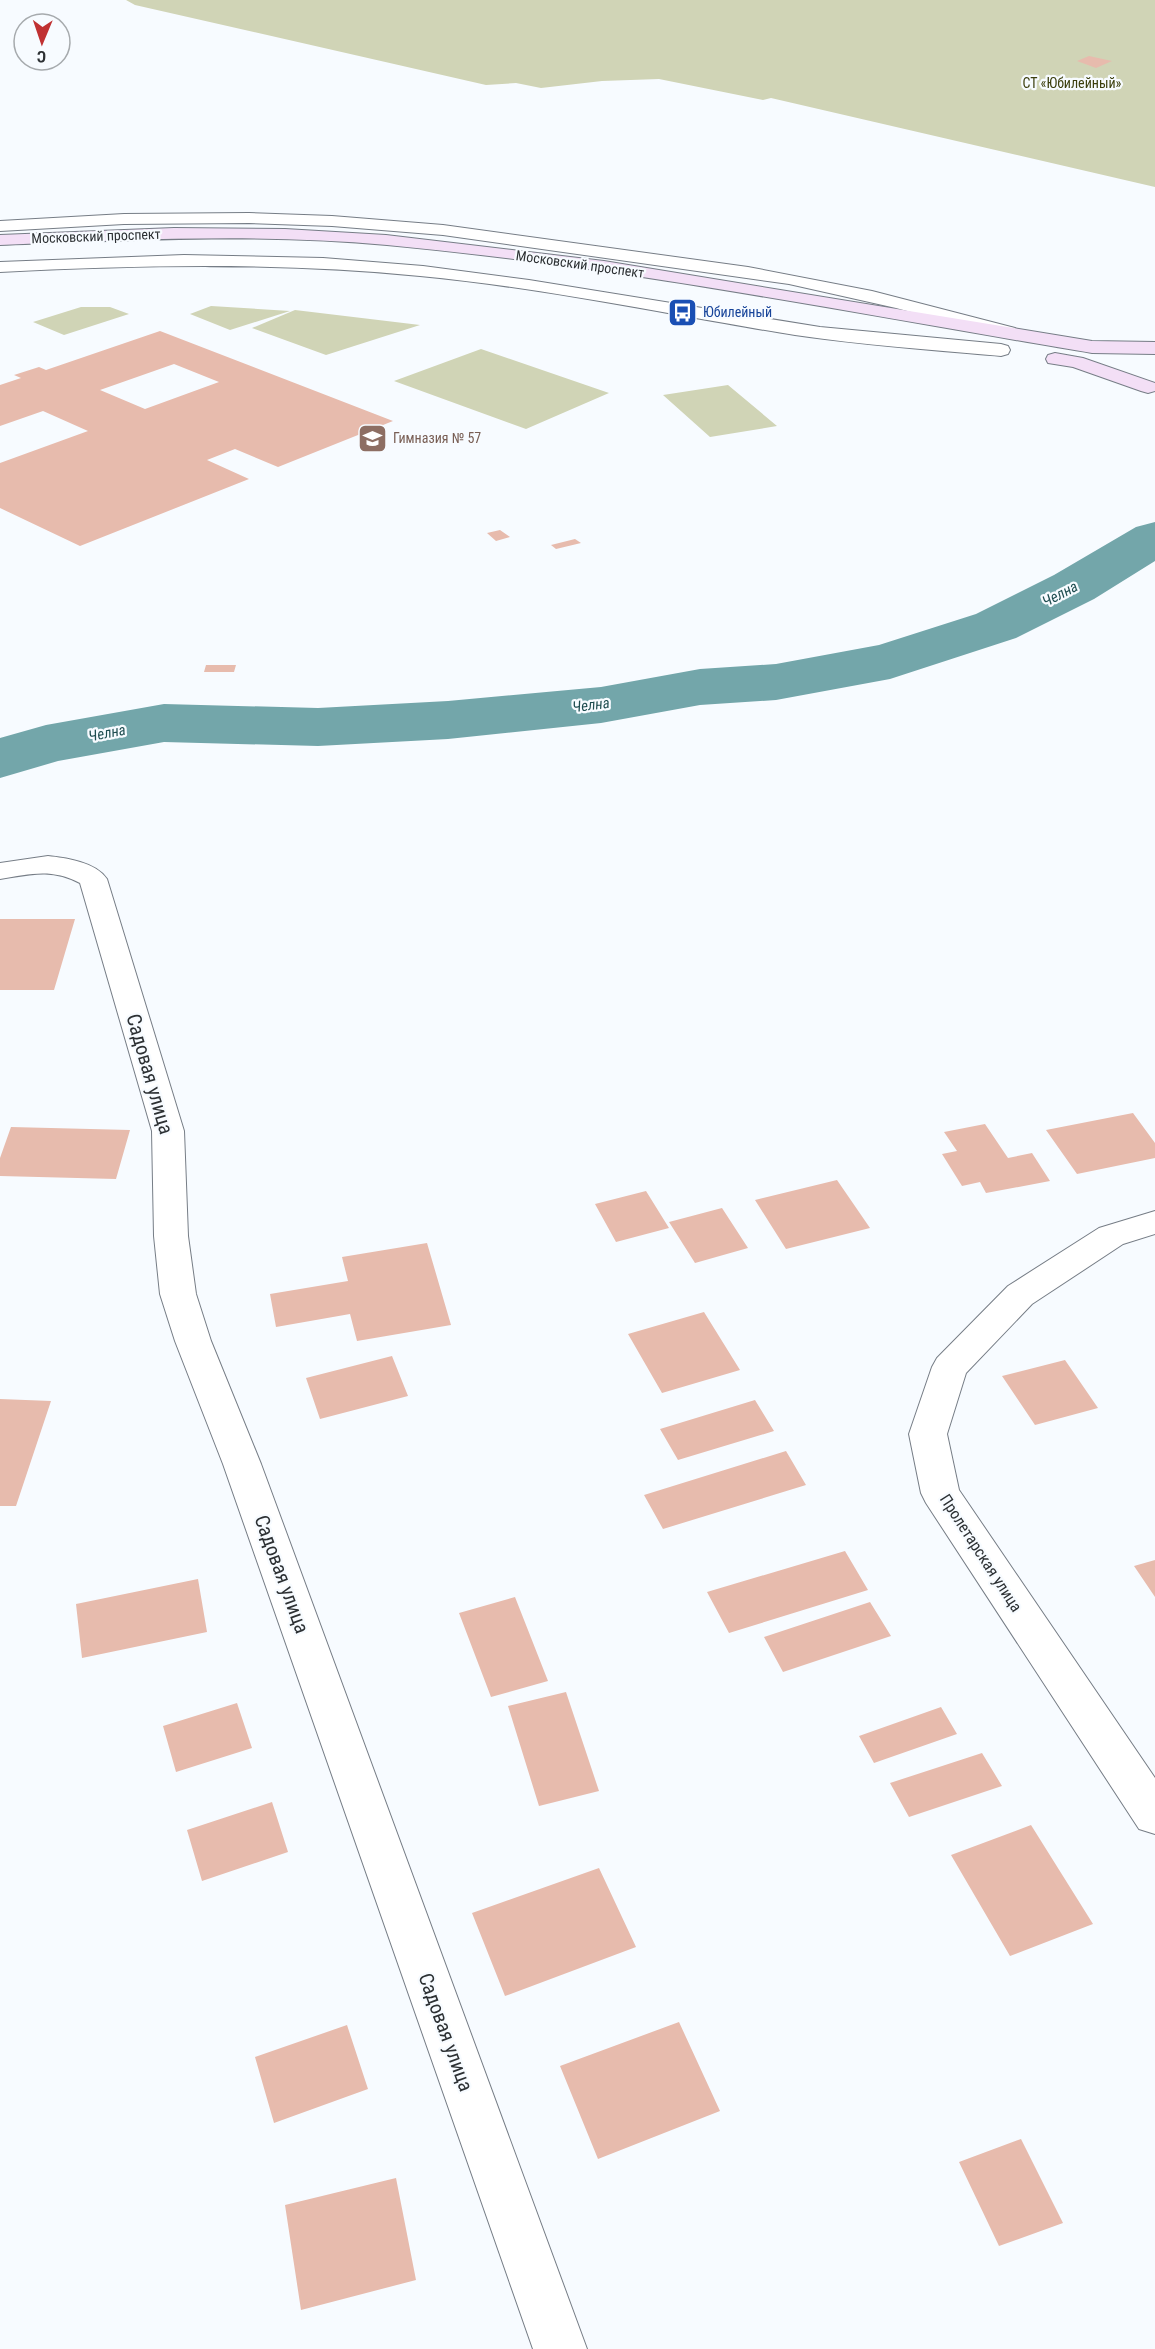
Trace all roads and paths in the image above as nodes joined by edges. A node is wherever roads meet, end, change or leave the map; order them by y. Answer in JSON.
{"nodes":[{"id":1,"x":0,"y":226,"type":"edge"},
{"id":2,"x":0,"y":240,"type":"edge"},
{"id":3,"x":0,"y":255,"type":"edge"},
{"id":4,"x":0,"y":267,"type":"edge"},
{"id":5,"x":1011,"y":346,"type":"junction"},
{"id":6,"x":1155,"y":349,"type":"edge"},
{"id":7,"x":1036,"y":356,"type":"dead end"},
{"id":8,"x":1152,"y":389,"type":"edge"},
{"id":9,"x":0,"y":871,"type":"edge"},
{"id":10,"x":1155,"y":1222,"type":"edge"},
{"id":11,"x":1155,"y":1815,"type":"edge"},
{"id":12,"x":560,"y":2349,"type":"edge"}],
"edges":[{"from":1,"to":5,"type":"street"},
{"from":2,"to":5,"type":"main road","name":"Московский проспект"},
{"from":3,"to":5,"type":"main road","name":"Московский проспект"},
{"from":4,"to":5,"type":"street"},
{"from":5,"to":6,"type":"main road","name":"Московский проспект"},
{"from":6,"to":8,"type":"main road","name":"Московский проспект"},
{"from":7,"to":8,"type":"main road","name":"Московский проспект"},
{"from":9,"to":12,"type":"street","name":"Садовая улица"},
{"from":10,"to":11,"type":"street","name":"Пролетарская улица"}]}
